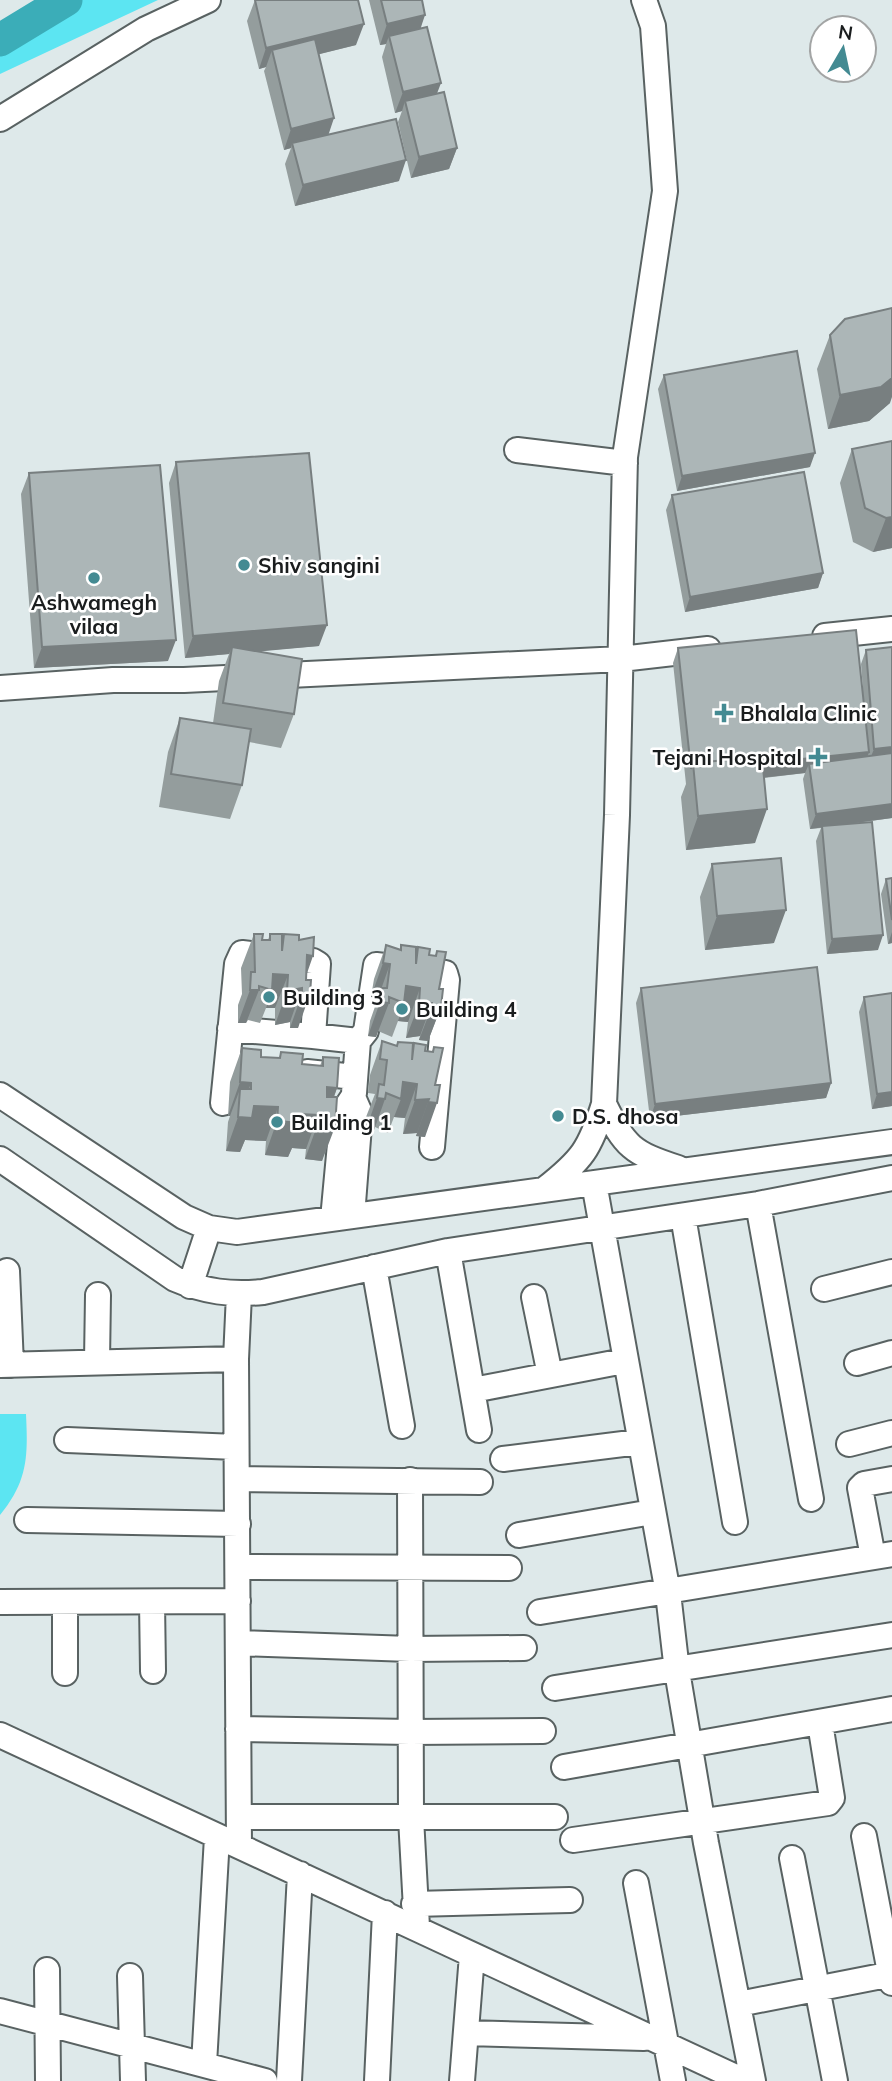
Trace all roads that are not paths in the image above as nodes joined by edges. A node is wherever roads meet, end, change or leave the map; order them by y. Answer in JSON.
{"nodes":[{"id":1,"x":208,"y":0,"type":"edge"},
{"id":2,"x":644,"y":0,"type":"edge"},
{"id":3,"x":0,"y":119,"type":"edge"},
{"id":4,"x":517,"y":450,"type":"dead end"},
{"id":5,"x":625,"y":463,"type":"junction"},
{"id":6,"x":892,"y":629,"type":"edge"},
{"id":7,"x":797,"y":639,"type":"edge"},
{"id":8,"x":729,"y":647,"type":"edge"},
{"id":9,"x":621,"y":659,"type":"junction"},
{"id":10,"x":0,"y":688,"type":"edge"},
{"id":11,"x":230,"y":1029,"type":"junction"},
{"id":12,"x":313,"y":1036,"type":"junction"},
{"id":13,"x":385,"y":1058,"type":"edge"},
{"id":14,"x":412,"y":1061,"type":"edge"},
{"id":15,"x":226,"y":1064,"type":"junction"},
{"id":16,"x":440,"y":1064,"type":"junction"},
{"id":17,"x":252,"y":1067,"type":"edge"},
{"id":18,"x":356,"y":1068,"type":"junction"},
{"id":19,"x":278,"y":1069,"type":"edge"},
{"id":20,"x":0,"y":1095,"type":"edge"},
{"id":21,"x":223,"y":1103,"type":"dead end"},
{"id":22,"x":604,"y":1104,"type":"junction"},
{"id":23,"x":892,"y":1142,"type":"edge"},
{"id":24,"x":432,"y":1147,"type":"dead end"},
{"id":25,"x":0,"y":1159,"type":"edge"},
{"id":26,"x":686,"y":1170,"type":"junction"},
{"id":27,"x":892,"y":1178,"type":"edge"},
{"id":28,"x":594,"y":1183,"type":"junction"},
{"id":29,"x":545,"y":1189,"type":"junction"},
{"id":30,"x":758,"y":1204,"type":"junction"},
{"id":31,"x":684,"y":1216,"type":"junction"},
{"id":32,"x":342,"y":1217,"type":"junction"},
{"id":33,"x":600,"y":1227,"type":"junction"},
{"id":34,"x":209,"y":1228,"type":"junction"},
{"id":35,"x":449,"y":1251,"type":"junction"},
{"id":36,"x":374,"y":1267,"type":"junction"},
{"id":37,"x":7,"y":1271,"type":"dead end"},
{"id":38,"x":892,"y":1272,"type":"edge"},
{"id":39,"x":190,"y":1286,"type":"junction"},
{"id":40,"x":824,"y":1289,"type":"dead end"},
{"id":41,"x":239,"y":1294,"type":"junction"},
{"id":42,"x":98,"y":1295,"type":"dead end"},
{"id":43,"x":534,"y":1297,"type":"dead end"},
{"id":44,"x":892,"y":1353,"type":"edge"},
{"id":45,"x":236,"y":1359,"type":"junction"},
{"id":46,"x":97,"y":1361,"type":"junction"},
{"id":47,"x":624,"y":1361,"type":"junction"},
{"id":48,"x":857,"y":1363,"type":"dead end"},
{"id":49,"x":5,"y":1365,"type":"edge"},
{"id":50,"x":550,"y":1375,"type":"junction"},
{"id":51,"x":473,"y":1390,"type":"junction"},
{"id":52,"x":402,"y":1426,"type":"dead end"},
{"id":53,"x":479,"y":1430,"type":"dead end"},
{"id":54,"x":892,"y":1433,"type":"edge"},
{"id":55,"x":67,"y":1440,"type":"dead end"},
{"id":56,"x":639,"y":1443,"type":"junction"},
{"id":57,"x":849,"y":1444,"type":"dead end"},
{"id":58,"x":236,"y":1447,"type":"junction"},
{"id":59,"x":503,"y":1459,"type":"dead end"},
{"id":60,"x":237,"y":1479,"type":"junction"},
{"id":61,"x":892,"y":1479,"type":"edge"},
{"id":62,"x":410,"y":1480,"type":"junction"},
{"id":63,"x":480,"y":1482,"type":"dead end"},
{"id":64,"x":811,"y":1499,"type":"dead end"},
{"id":65,"x":652,"y":1512,"type":"junction"},
{"id":66,"x":27,"y":1520,"type":"dead end"},
{"id":67,"x":735,"y":1522,"type":"dead end"},
{"id":68,"x":238,"y":1524,"type":"junction"},
{"id":69,"x":519,"y":1535,"type":"dead end"},
{"id":70,"x":882,"y":1556,"type":"edge"},
{"id":71,"x":411,"y":1566,"type":"junction"},
{"id":72,"x":239,"y":1567,"type":"junction"},
{"id":73,"x":509,"y":1568,"type":"dead end"},
{"id":74,"x":668,"y":1593,"type":"junction"},
{"id":75,"x":65,"y":1601,"type":"junction"},
{"id":76,"x":238,"y":1601,"type":"junction"},
{"id":77,"x":0,"y":1602,"type":"edge"},
{"id":78,"x":152,"y":1602,"type":"junction"},
{"id":79,"x":540,"y":1612,"type":"dead end"},
{"id":80,"x":892,"y":1635,"type":"edge"},
{"id":81,"x":238,"y":1643,"type":"junction"},
{"id":82,"x":524,"y":1648,"type":"dead end"},
{"id":83,"x":410,"y":1649,"type":"junction"},
{"id":84,"x":153,"y":1671,"type":"dead end"},
{"id":85,"x":677,"y":1671,"type":"junction"},
{"id":86,"x":65,"y":1673,"type":"dead end"},
{"id":87,"x":555,"y":1688,"type":"dead end"},
{"id":88,"x":892,"y":1709,"type":"edge"},
{"id":89,"x":820,"y":1723,"type":"junction"},
{"id":90,"x":239,"y":1729,"type":"junction"},
{"id":91,"x":543,"y":1731,"type":"dead end"},
{"id":92,"x":410,"y":1732,"type":"junction"},
{"id":93,"x":0,"y":1735,"type":"edge"},
{"id":94,"x":691,"y":1745,"type":"junction"},
{"id":95,"x":564,"y":1767,"type":"dead end"},
{"id":96,"x":555,"y":1816,"type":"dead end"},
{"id":97,"x":239,"y":1817,"type":"junction"},
{"id":98,"x":411,"y":1818,"type":"junction"},
{"id":99,"x":703,"y":1823,"type":"junction"},
{"id":100,"x":864,"y":1836,"type":"dead end"},
{"id":101,"x":573,"y":1840,"type":"dead end"},
{"id":102,"x":228,"y":1841,"type":"junction"},
{"id":103,"x":792,"y":1858,"type":"dead end"},
{"id":104,"x":300,"y":1874,"type":"junction"},
{"id":105,"x":636,"y":1883,"type":"dead end"},
{"id":106,"x":570,"y":1900,"type":"dead end"},
{"id":107,"x":385,"y":1913,"type":"junction"},
{"id":108,"x":415,"y":1915,"type":"junction"},
{"id":109,"x":472,"y":1955,"type":"junction"},
{"id":110,"x":47,"y":1970,"type":"dead end"},
{"id":111,"x":130,"y":1976,"type":"dead end"},
{"id":112,"x":891,"y":1977,"type":"edge"},
{"id":113,"x":817,"y":1988,"type":"junction"},
{"id":114,"x":738,"y":2004,"type":"junction"},
{"id":115,"x":0,"y":2011,"type":"edge"},
{"id":116,"x":47,"y":2021,"type":"junction"},
{"id":117,"x":466,"y":2033,"type":"junction"},
{"id":118,"x":660,"y":2041,"type":"junction"},
{"id":119,"x":131,"y":2044,"type":"junction"},
{"id":120,"x":204,"y":2064,"type":"junction"},
{"id":121,"x":48,"y":2081,"type":"edge"},
{"id":122,"x":133,"y":2081,"type":"edge"},
{"id":123,"x":265,"y":2081,"type":"edge"},
{"id":124,"x":289,"y":2081,"type":"edge"},
{"id":125,"x":377,"y":2081,"type":"edge"},
{"id":126,"x":462,"y":2081,"type":"edge"},
{"id":127,"x":673,"y":2081,"type":"edge"},
{"id":128,"x":744,"y":2081,"type":"edge"},
{"id":129,"x":753,"y":2081,"type":"edge"},
{"id":130,"x":835,"y":2081,"type":"edge"}],
"edges":[{"from":1,"to":3,"type":"street"},
{"from":2,"to":5,"type":"street"},
{"from":4,"to":5,"type":"street"},
{"from":5,"to":9,"type":"street"},
{"from":6,"to":7,"type":"street"},
{"from":8,"to":9,"type":"street"},
{"from":9,"to":10,"type":"street"},
{"from":9,"to":22,"type":"street"},
{"from":11,"to":12,"type":"street"},
{"from":11,"to":12,"type":"street"},
{"from":11,"to":15,"type":"street"},
{"from":12,"to":18,"type":"street"},
{"from":13,"to":18,"type":"street"},
{"from":14,"to":16,"type":"street"},
{"from":15,"to":17,"type":"street"},
{"from":15,"to":21,"type":"street"},
{"from":16,"to":18,"type":"street"},
{"from":16,"to":24,"type":"street"},
{"from":18,"to":19,"type":"street"},
{"from":18,"to":32,"type":"street"},
{"from":20,"to":34,"type":"street"},
{"from":22,"to":26,"type":"street"},
{"from":22,"to":29,"type":"street"},
{"from":23,"to":26,"type":"street"},
{"from":25,"to":39,"type":"street"},
{"from":26,"to":28,"type":"street"},
{"from":27,"to":30,"type":"street"},
{"from":28,"to":29,"type":"street"},
{"from":28,"to":33,"type":"street"},
{"from":29,"to":32,"type":"street"},
{"from":30,"to":31,"type":"street"},
{"from":30,"to":64,"type":"street"},
{"from":31,"to":33,"type":"street"},
{"from":31,"to":67,"type":"street"},
{"from":32,"to":34,"type":"street"},
{"from":33,"to":35,"type":"street"},
{"from":33,"to":47,"type":"street"},
{"from":34,"to":39,"type":"street"},
{"from":35,"to":36,"type":"street"},
{"from":35,"to":51,"type":"street"},
{"from":36,"to":41,"type":"street"},
{"from":36,"to":52,"type":"street"},
{"from":37,"to":49,"type":"street"},
{"from":38,"to":40,"type":"street"},
{"from":39,"to":41,"type":"street"},
{"from":41,"to":45,"type":"street"},
{"from":42,"to":46,"type":"street"},
{"from":43,"to":50,"type":"street"},
{"from":44,"to":48,"type":"street"},
{"from":45,"to":46,"type":"street"},
{"from":45,"to":58,"type":"street"},
{"from":46,"to":49,"type":"street"},
{"from":47,"to":50,"type":"street"},
{"from":47,"to":56,"type":"street"},
{"from":50,"to":51,"type":"street"},
{"from":51,"to":53,"type":"street"},
{"from":54,"to":57,"type":"street"},
{"from":55,"to":58,"type":"street"},
{"from":56,"to":59,"type":"street"},
{"from":56,"to":65,"type":"street"},
{"from":58,"to":60,"type":"street"},
{"from":60,"to":62,"type":"street"},
{"from":60,"to":68,"type":"street"},
{"from":61,"to":70,"type":"street"},
{"from":62,"to":63,"type":"street"},
{"from":62,"to":71,"type":"street"},
{"from":65,"to":69,"type":"street"},
{"from":65,"to":74,"type":"street"},
{"from":66,"to":68,"type":"street"},
{"from":68,"to":72,"type":"street"},
{"from":70,"to":74,"type":"street"},
{"from":71,"to":72,"type":"street"},
{"from":71,"to":73,"type":"street"},
{"from":71,"to":83,"type":"street"},
{"from":72,"to":76,"type":"street"},
{"from":74,"to":79,"type":"street"},
{"from":74,"to":85,"type":"street"},
{"from":75,"to":77,"type":"street"},
{"from":75,"to":78,"type":"street"},
{"from":75,"to":86,"type":"street"},
{"from":76,"to":78,"type":"street"},
{"from":76,"to":81,"type":"street"},
{"from":78,"to":84,"type":"street"},
{"from":80,"to":85,"type":"street"},
{"from":81,"to":83,"type":"street"},
{"from":81,"to":90,"type":"street"},
{"from":82,"to":83,"type":"street"},
{"from":83,"to":92,"type":"street"},
{"from":85,"to":87,"type":"street"},
{"from":85,"to":94,"type":"street"},
{"from":88,"to":89,"type":"street"},
{"from":89,"to":94,"type":"street"},
{"from":89,"to":99,"type":"street"},
{"from":90,"to":92,"type":"street"},
{"from":90,"to":97,"type":"street"},
{"from":91,"to":92,"type":"street"},
{"from":92,"to":98,"type":"street"},
{"from":93,"to":102,"type":"street"},
{"from":94,"to":95,"type":"street"},
{"from":94,"to":99,"type":"street"},
{"from":96,"to":98,"type":"street"},
{"from":97,"to":98,"type":"street"},
{"from":97,"to":102,"type":"street"},
{"from":98,"to":108,"type":"street"},
{"from":99,"to":101,"type":"street"},
{"from":99,"to":114,"type":"street"},
{"from":100,"to":112,"type":"street"},
{"from":102,"to":104,"type":"street"},
{"from":102,"to":120,"type":"street"},
{"from":103,"to":113,"type":"street"},
{"from":104,"to":107,"type":"street"},
{"from":104,"to":124,"type":"street"},
{"from":105,"to":118,"type":"street"},
{"from":106,"to":108,"type":"street"},
{"from":107,"to":108,"type":"street"},
{"from":107,"to":125,"type":"street"},
{"from":108,"to":109,"type":"street"},
{"from":109,"to":117,"type":"street"},
{"from":109,"to":118,"type":"street"},
{"from":110,"to":116,"type":"street"},
{"from":111,"to":119,"type":"street"},
{"from":112,"to":113,"type":"street"},
{"from":113,"to":114,"type":"street"},
{"from":113,"to":130,"type":"street"},
{"from":114,"to":129,"type":"street"},
{"from":115,"to":116,"type":"street"},
{"from":116,"to":119,"type":"street"},
{"from":116,"to":121,"type":"street"},
{"from":117,"to":118,"type":"street"},
{"from":117,"to":126,"type":"street"},
{"from":118,"to":127,"type":"street"},
{"from":118,"to":128,"type":"street"},
{"from":119,"to":120,"type":"street"},
{"from":119,"to":122,"type":"street"},
{"from":120,"to":123,"type":"street"}]}
